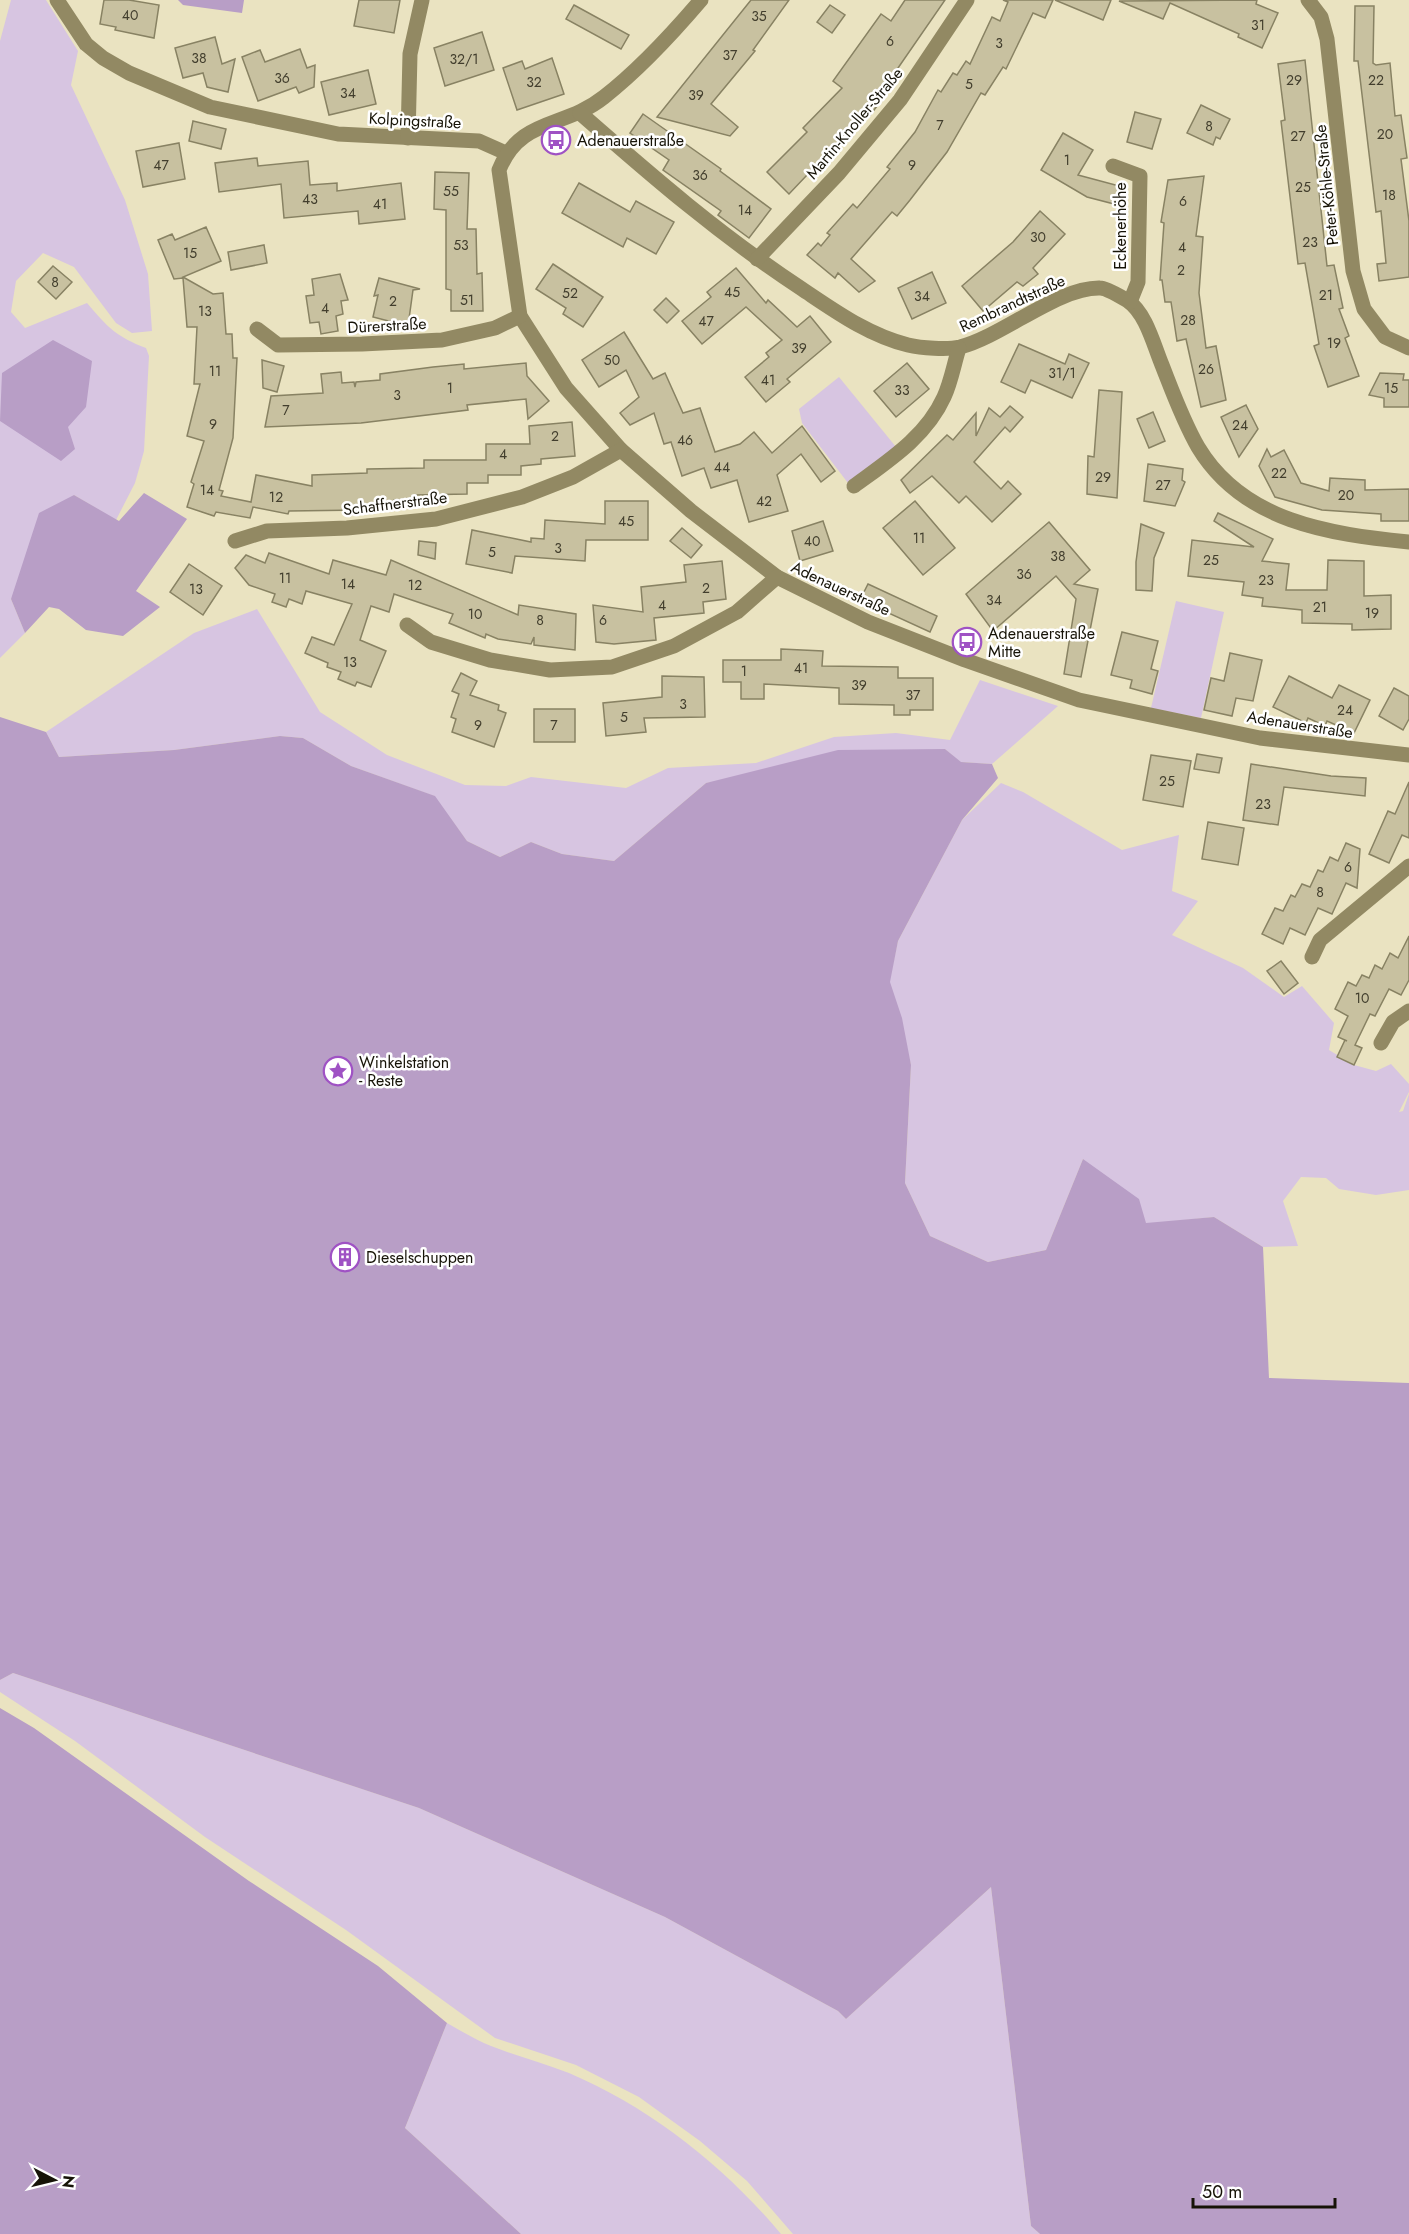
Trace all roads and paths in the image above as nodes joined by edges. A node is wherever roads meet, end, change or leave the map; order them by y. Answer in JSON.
{"nodes":[{"id":1,"x":57,"y":0,"type":"edge"},
{"id":2,"x":422,"y":0,"type":"edge"},
{"id":3,"x":701,"y":0,"type":"edge"},
{"id":4,"x":967,"y":0,"type":"edge"},
{"id":5,"x":1308,"y":0,"type":"edge"},
{"id":6,"x":580,"y":113,"type":"junction"},
{"id":7,"x":408,"y":138,"type":"junction"},
{"id":8,"x":506,"y":153,"type":"junction"},
{"id":9,"x":1113,"y":166,"type":"dead end"},
{"id":10,"x":757,"y":259,"type":"junction"},
{"id":11,"x":1130,"y":302,"type":"junction"},
{"id":12,"x":520,"y":316,"type":"junction"},
{"id":13,"x":257,"y":329,"type":"dead end"},
{"id":14,"x":959,"y":348,"type":"junction"},
{"id":15,"x":1409,"y":348,"type":"edge"},
{"id":16,"x":621,"y":450,"type":"junction"},
{"id":17,"x":854,"y":486,"type":"dead end"},
{"id":18,"x":235,"y":541,"type":"dead end"},
{"id":19,"x":1409,"y":542,"type":"edge"},
{"id":20,"x":777,"y":577,"type":"junction"},
{"id":21,"x":407,"y":626,"type":"dead end"},
{"id":22,"x":1409,"y":755,"type":"edge"},
{"id":23,"x":1409,"y":866,"type":"edge"},
{"id":24,"x":1312,"y":957,"type":"dead end"},
{"id":25,"x":1409,"y":1011,"type":"edge"},
{"id":26,"x":1381,"y":1043,"type":"dead end"}],
"edges":[{"from":1,"to":7,"type":"street","name":"Kolpingstraße"},
{"from":2,"to":7,"type":"street"},
{"from":3,"to":6,"type":"street"},
{"from":4,"to":10,"type":"street","name":"Martin-Knoller-Straße"},
{"from":5,"to":15,"type":"street","name":"Peter-Köhle-Straße"},
{"from":6,"to":8,"type":"street"},
{"from":6,"to":10,"type":"street","name":"Rembrandtstraße"},
{"from":7,"to":8,"type":"street","name":"Kolpingstraße"},
{"from":8,"to":12,"type":"street","name":"Adenauerstraße"},
{"from":9,"to":11,"type":"street","name":"Eckenerhöhe"},
{"from":10,"to":14,"type":"street","name":"Rembrandtstraße"},
{"from":11,"to":14,"type":"street","name":"Rembrandtstraße"},
{"from":11,"to":19,"type":"street"},
{"from":12,"to":13,"type":"street","name":"Dürerstraße"},
{"from":12,"to":16,"type":"street","name":"Adenauerstraße"},
{"from":14,"to":17,"type":"street"},
{"from":16,"to":18,"type":"street","name":"Schaffnerstraße"},
{"from":16,"to":20,"type":"street","name":"Adenauerstraße"},
{"from":20,"to":21,"type":"street"},
{"from":20,"to":22,"type":"street","name":"Adenauerstraße"},
{"from":23,"to":24,"type":"street"},
{"from":25,"to":26,"type":"street"}]}
